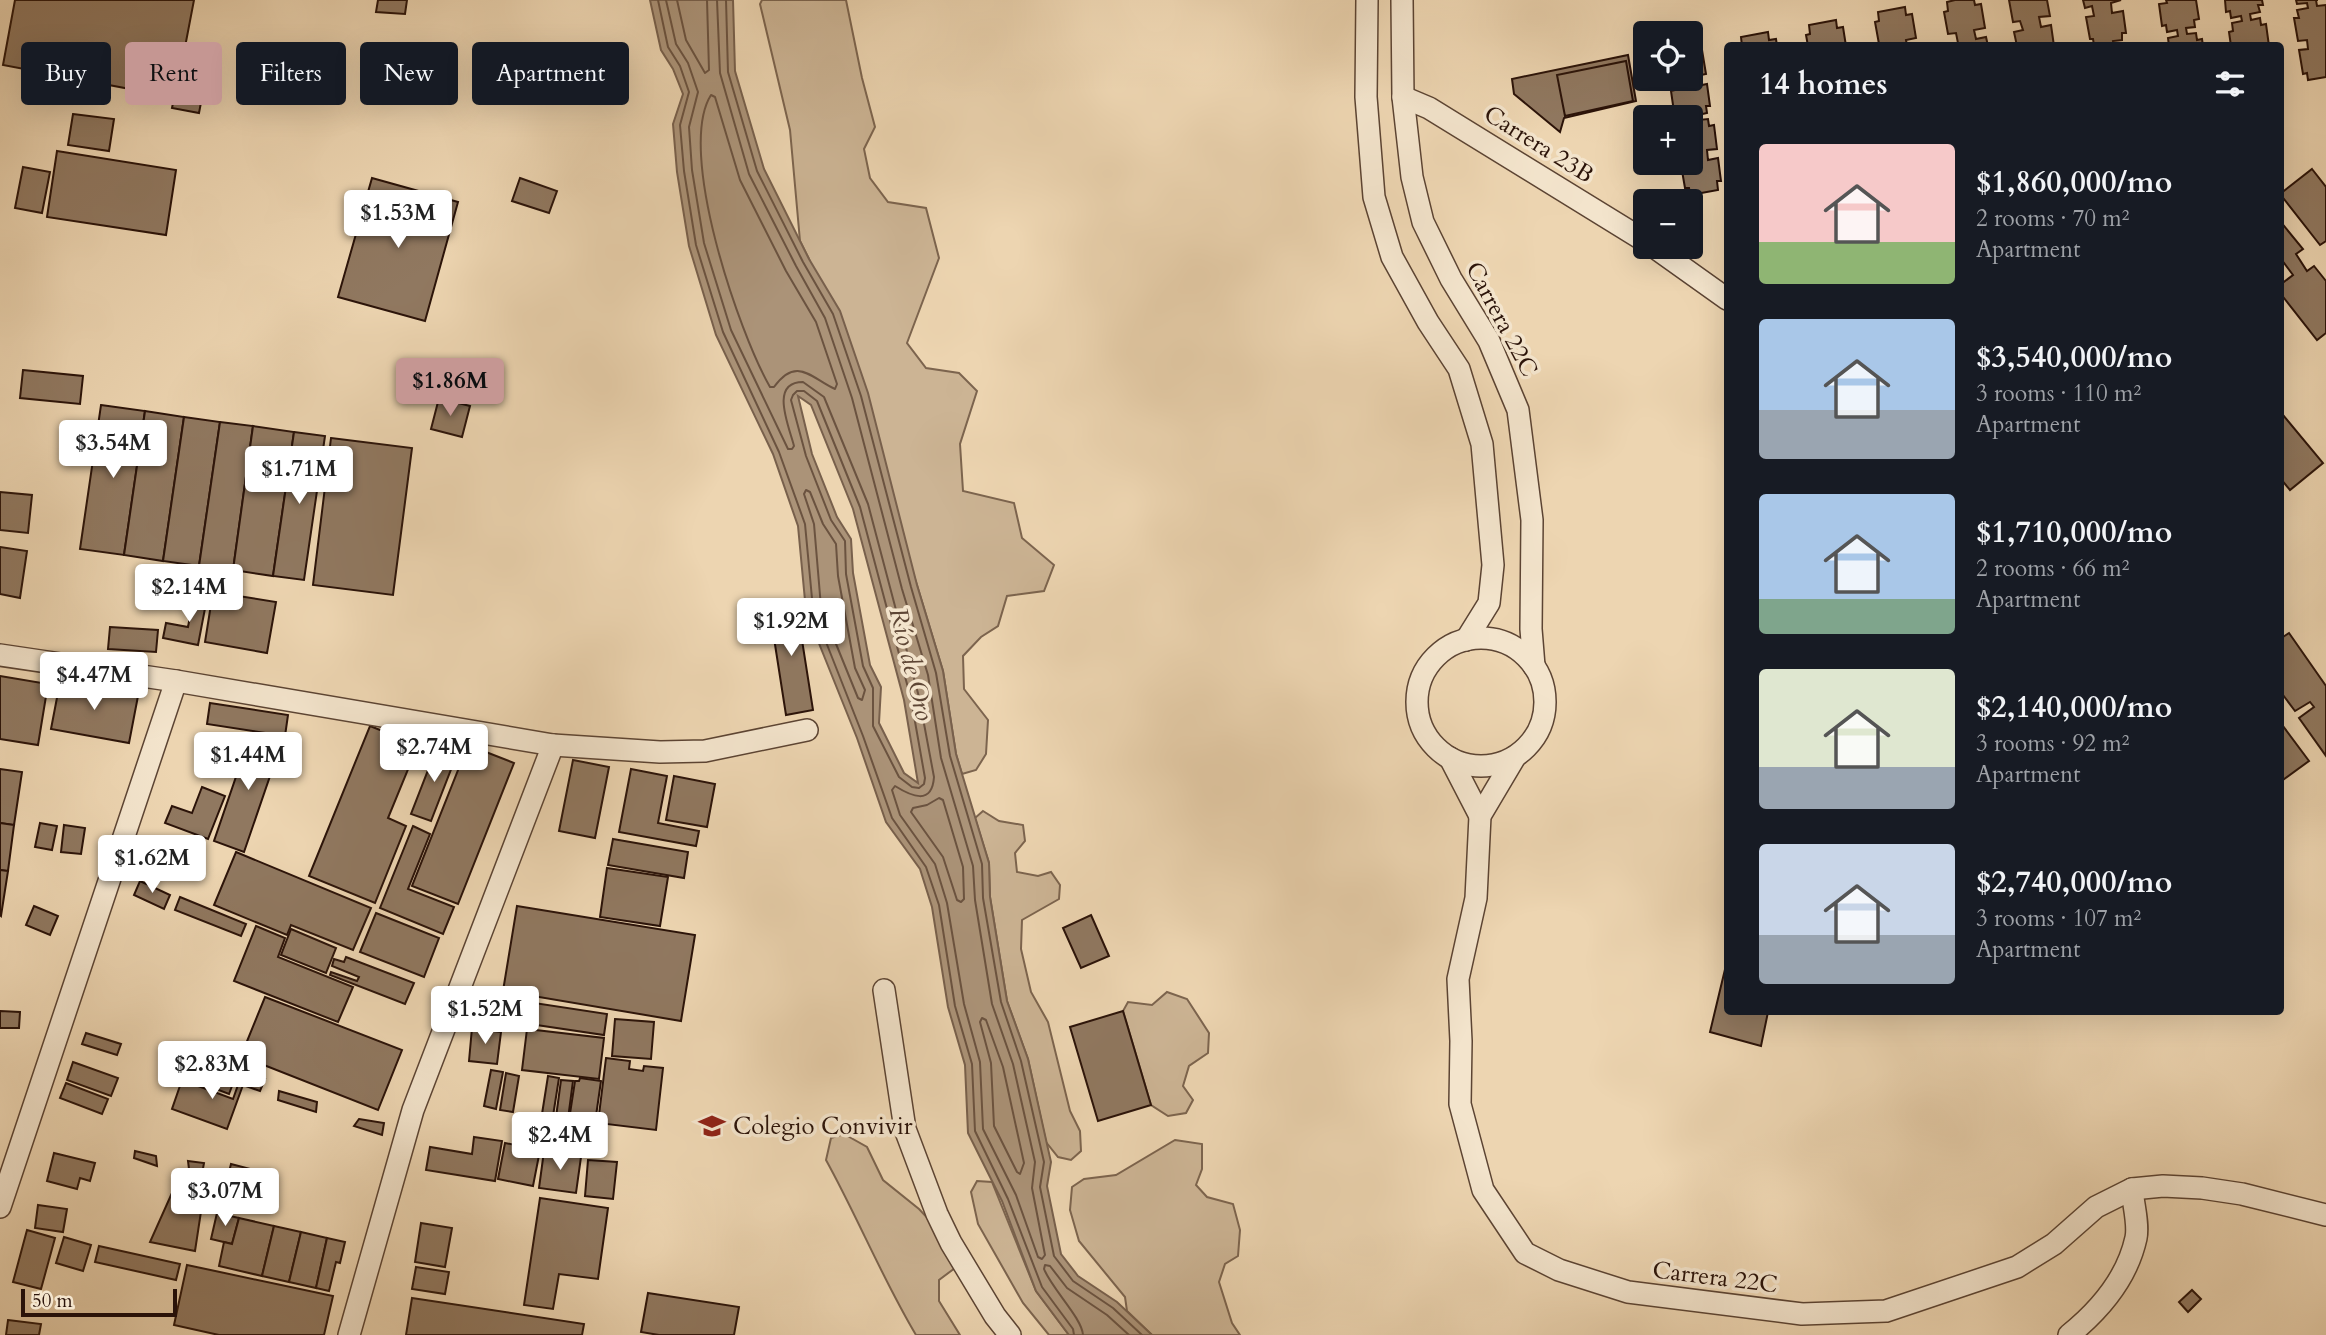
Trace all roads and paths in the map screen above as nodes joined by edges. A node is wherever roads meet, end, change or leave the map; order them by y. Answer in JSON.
{"nodes":[{"id":1,"x":1367,"y":0,"type":"edge"},
{"id":2,"x":1402,"y":0,"type":"edge"},
{"id":3,"x":1403,"y":97,"type":"junction"},
{"id":4,"x":1633,"y":234,"type":"edge"},
{"id":5,"x":1671,"y":259,"type":"edge"},
{"id":6,"x":1724,"y":297,"type":"edge"},
{"id":7,"x":1466,"y":640,"type":"junction"},
{"id":8,"x":0,"y":655,"type":"edge"},
{"id":9,"x":1534,"y":666,"type":"junction"},
{"id":10,"x":176,"y":681,"type":"junction"},
{"id":11,"x":807,"y":730,"type":"dead end"},
{"id":12,"x":553,"y":745,"type":"junction"},
{"id":13,"x":1450,"y":758,"type":"junction"},
{"id":14,"x":1515,"y":758,"type":"junction"},
{"id":15,"x":1480,"y":816,"type":"junction"},
{"id":16,"x":884,"y":990,"type":"dead end"},
{"id":17,"x":2132,"y":1189,"type":"junction"},
{"id":18,"x":0,"y":1207,"type":"edge"},
{"id":19,"x":2326,"y":1215,"type":"edge"},
{"id":20,"x":349,"y":1335,"type":"edge"},
{"id":21,"x":1010,"y":1335,"type":"edge"},
{"id":22,"x":2068,"y":1335,"type":"edge"}],
"edges":[{"from":1,"to":7,"type":"street"},
{"from":2,"to":3,"type":"street","name":"Carrera 22C"},
{"from":3,"to":4,"type":"street","name":"Carrera 23B"},
{"from":3,"to":9,"type":"street","name":"Carrera 22C"},
{"from":5,"to":6,"type":"street"},
{"from":7,"to":9,"type":"street"},
{"from":7,"to":13,"type":"street"},
{"from":8,"to":10,"type":"street"},
{"from":9,"to":14,"type":"street"},
{"from":10,"to":12,"type":"street"},
{"from":10,"to":18,"type":"street"},
{"from":11,"to":12,"type":"street"},
{"from":12,"to":20,"type":"street"},
{"from":13,"to":14,"type":"street"},
{"from":13,"to":15,"type":"street"},
{"from":14,"to":15,"type":"street","name":"Carrera 22C"},
{"from":15,"to":17,"type":"street","name":"Carrera 22C"},
{"from":16,"to":21,"type":"street"},
{"from":17,"to":19,"type":"street","name":"Carrera 22C"},
{"from":17,"to":22,"type":"street"}]}
